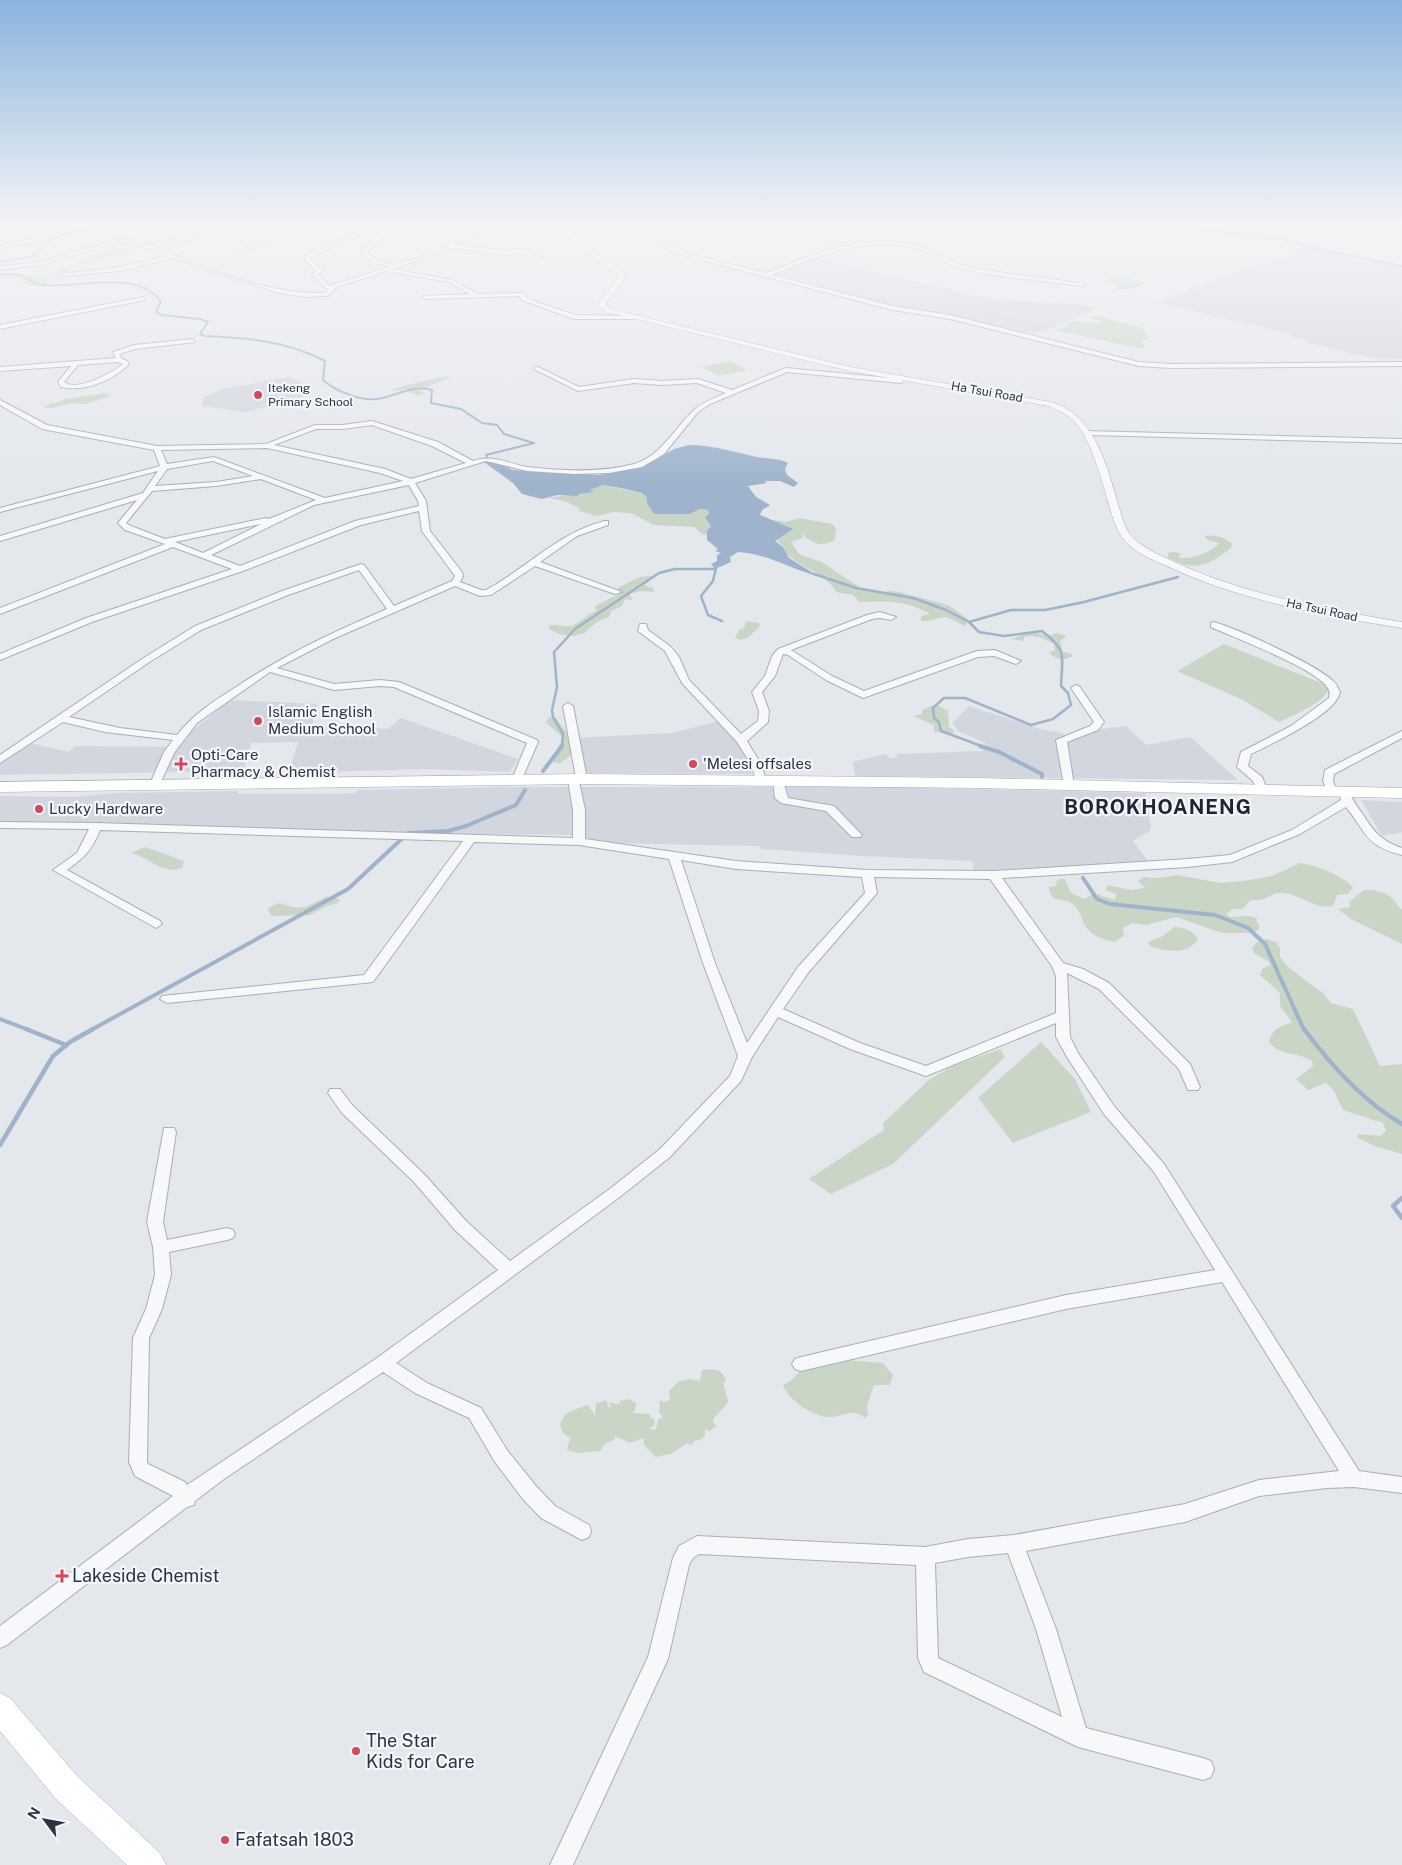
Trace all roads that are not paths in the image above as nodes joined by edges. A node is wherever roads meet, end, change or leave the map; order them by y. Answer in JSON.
{"nodes":[{"id":1,"x":82,"y":311,"type":"edge"},
{"id":2,"x":557,"y":311,"type":"edge"},
{"id":3,"x":613,"y":311,"type":"edge"},
{"id":4,"x":915,"y":311,"type":"edge"},
{"id":5,"x":634,"y":317,"type":"junction"},
{"id":6,"x":0,"y":327,"type":"edge"},
{"id":7,"x":193,"y":341,"type":"dead end"},
{"id":8,"x":1353,"y":357,"type":"junction"},
{"id":9,"x":118,"y":360,"type":"junction"},
{"id":10,"x":813,"y":361,"type":"junction"},
{"id":11,"x":77,"y":362,"type":"junction"},
{"id":12,"x":1337,"y":364,"type":"junction"},
{"id":13,"x":1357,"y":364,"type":"junction"},
{"id":14,"x":1390,"y":364,"type":"junction"},
{"id":15,"x":1402,"y":364,"type":"edge"},
{"id":16,"x":536,"y":368,"type":"dead end"},
{"id":17,"x":0,"y":369,"type":"edge"},
{"id":18,"x":805,"y":371,"type":"junction"},
{"id":19,"x":901,"y":381,"type":"dead end"},
{"id":20,"x":730,"y":392,"type":"junction"},
{"id":21,"x":0,"y":402,"type":"edge"},
{"id":22,"x":1088,"y":433,"type":"junction"},
{"id":23,"x":1402,"y":441,"type":"edge"},
{"id":24,"x":1316,"y":444,"type":"dead end"},
{"id":25,"x":267,"y":446,"type":"junction"},
{"id":26,"x":157,"y":448,"type":"junction"},
{"id":27,"x":1402,"y":450,"type":"edge"},
{"id":28,"x":472,"y":462,"type":"junction"},
{"id":29,"x":164,"y":467,"type":"junction"},
{"id":30,"x":263,"y":477,"type":"junction"},
{"id":31,"x":411,"y":482,"type":"junction"},
{"id":32,"x":148,"y":492,"type":"junction"},
{"id":33,"x":323,"y":500,"type":"junction"},
{"id":34,"x":422,"y":508,"type":"junction"},
{"id":35,"x":0,"y":510,"type":"edge"},
{"id":36,"x":276,"y":519,"type":"junction"},
{"id":37,"x":605,"y":523,"type":"dead end"},
{"id":38,"x":0,"y":539,"type":"edge"},
{"id":39,"x":171,"y":542,"type":"junction"},
{"id":40,"x":205,"y":555,"type":"junction"},
{"id":41,"x":534,"y":563,"type":"junction"},
{"id":42,"x":240,"y":569,"type":"junction"},
{"id":43,"x":455,"y":583,"type":"junction"},
{"id":44,"x":618,"y":592,"type":"dead end"},
{"id":45,"x":391,"y":609,"type":"junction"},
{"id":46,"x":0,"y":611,"type":"edge"},
{"id":47,"x":891,"y":618,"type":"dead end"},
{"id":48,"x":1214,"y":625,"type":"dead end"},
{"id":49,"x":1402,"y":625,"type":"edge"},
{"id":50,"x":643,"y":626,"type":"dead end"},
{"id":51,"x":784,"y":651,"type":"junction"},
{"id":52,"x":0,"y":657,"type":"edge"},
{"id":53,"x":1016,"y":661,"type":"dead end"},
{"id":54,"x":269,"y":670,"type":"junction"},
{"id":55,"x":1076,"y":688,"type":"dead end"},
{"id":56,"x":568,"y":706,"type":"dead end"},
{"id":57,"x":61,"y":718,"type":"junction"},
{"id":58,"x":1402,"y":734,"type":"edge"},
{"id":59,"x":180,"y":738,"type":"junction"},
{"id":60,"x":741,"y":740,"type":"junction"},
{"id":61,"x":0,"y":760,"type":"edge"},
{"id":62,"x":517,"y":779,"type":"junction"},
{"id":63,"x":578,"y":780,"type":"junction"},
{"id":64,"x":770,"y":781,"type":"junction"},
{"id":65,"x":1069,"y":785,"type":"junction"},
{"id":66,"x":154,"y":786,"type":"junction"},
{"id":67,"x":0,"y":787,"type":"edge"},
{"id":68,"x":1262,"y":788,"type":"junction"},
{"id":69,"x":1402,"y":793,"type":"edge"},
{"id":70,"x":1341,"y":795,"type":"junction"},
{"id":71,"x":0,"y":825,"type":"edge"},
{"id":72,"x":96,"y":826,"type":"junction"},
{"id":73,"x":856,"y":835,"type":"dead end"},
{"id":74,"x":471,"y":838,"type":"junction"},
{"id":75,"x":579,"y":842,"type":"junction"},
{"id":76,"x":1402,"y":852,"type":"edge"},
{"id":77,"x":674,"y":857,"type":"junction"},
{"id":78,"x":867,"y":874,"type":"junction"},
{"id":79,"x":994,"y":876,"type":"junction"},
{"id":80,"x":156,"y":924,"type":"dead end"},
{"id":81,"x":1058,"y":966,"type":"junction"},
{"id":82,"x":167,"y":999,"type":"dead end"},
{"id":83,"x":776,"y":1011,"type":"junction"},
{"id":84,"x":1062,"y":1016,"type":"junction"},
{"id":85,"x":745,"y":1056,"type":"junction"},
{"id":86,"x":1193,"y":1087,"type":"dead end"},
{"id":87,"x":335,"y":1093,"type":"dead end"},
{"id":88,"x":169,"y":1132,"type":"dead end"},
{"id":89,"x":227,"y":1234,"type":"dead end"},
{"id":90,"x":161,"y":1247,"type":"junction"},
{"id":91,"x":508,"y":1269,"type":"junction"},
{"id":92,"x":1224,"y":1275,"type":"junction"},
{"id":93,"x":383,"y":1363,"type":"junction"},
{"id":94,"x":801,"y":1364,"type":"dead end"},
{"id":95,"x":1354,"y":1479,"type":"junction"},
{"id":96,"x":1402,"y":1485,"type":"edge"},
{"id":97,"x":186,"y":1499,"type":"junction"},
{"id":98,"x":582,"y":1531,"type":"dead end"},
{"id":99,"x":1014,"y":1544,"type":"junction"},
{"id":100,"x":926,"y":1556,"type":"junction"},
{"id":101,"x":0,"y":1638,"type":"edge"},
{"id":102,"x":0,"y":1708,"type":"edge"},
{"id":103,"x":1078,"y":1736,"type":"junction"},
{"id":104,"x":1203,"y":1769,"type":"dead end"},
{"id":105,"x":150,"y":1865,"type":"edge"},
{"id":106,"x":561,"y":1865,"type":"edge"}],
"edges":[{"from":1,"to":6,"type":"street"},
{"from":2,"to":5,"type":"street"},
{"from":3,"to":5,"type":"street","name":"Ha Tsui Road"},
{"from":4,"to":12,"type":"street"},
{"from":5,"to":10,"type":"street","name":"Ha Tsui Road"},
{"from":7,"to":9,"type":"street"},
{"from":8,"to":12,"type":"street"},
{"from":8,"to":13,"type":"street"},
{"from":8,"to":14,"type":"street"},
{"from":9,"to":11,"type":"street"},
{"from":9,"to":11,"type":"street"},
{"from":10,"to":18,"type":"street"},
{"from":10,"to":22,"type":"street","name":"Ha Tsui Road"},
{"from":11,"to":17,"type":"street"},
{"from":12,"to":13,"type":"street"},
{"from":13,"to":14,"type":"street"},
{"from":14,"to":15,"type":"street"},
{"from":16,"to":20,"type":"street"},
{"from":18,"to":19,"type":"street"},
{"from":18,"to":20,"type":"street"},
{"from":20,"to":28,"type":"street"},
{"from":21,"to":26,"type":"street"},
{"from":22,"to":23,"type":"street"},
{"from":22,"to":49,"type":"street","name":"Ha Tsui Road"},
{"from":24,"to":27,"type":"street"},
{"from":25,"to":26,"type":"street"},
{"from":25,"to":28,"type":"street"},
{"from":25,"to":31,"type":"street"},
{"from":26,"to":29,"type":"street"},
{"from":28,"to":31,"type":"street"},
{"from":29,"to":30,"type":"street"},
{"from":29,"to":32,"type":"street"},
{"from":29,"to":35,"type":"street"},
{"from":30,"to":32,"type":"street"},
{"from":30,"to":33,"type":"street"},
{"from":31,"to":33,"type":"street"},
{"from":31,"to":34,"type":"street"},
{"from":32,"to":38,"type":"street"},
{"from":32,"to":39,"type":"street"},
{"from":33,"to":36,"type":"street"},
{"from":34,"to":42,"type":"street"},
{"from":34,"to":43,"type":"street"},
{"from":36,"to":39,"type":"street"},
{"from":36,"to":40,"type":"street"},
{"from":37,"to":41,"type":"street"},
{"from":39,"to":40,"type":"street"},
{"from":39,"to":46,"type":"street"},
{"from":40,"to":42,"type":"street"},
{"from":41,"to":43,"type":"street"},
{"from":41,"to":44,"type":"street"},
{"from":42,"to":52,"type":"street"},
{"from":43,"to":45,"type":"street"},
{"from":45,"to":54,"type":"street"},
{"from":45,"to":57,"type":"street"},
{"from":47,"to":51,"type":"street"},
{"from":48,"to":68,"type":"street"},
{"from":50,"to":60,"type":"street"},
{"from":51,"to":53,"type":"street"},
{"from":51,"to":60,"type":"street"},
{"from":54,"to":59,"type":"street"},
{"from":54,"to":62,"type":"street"},
{"from":55,"to":65,"type":"street"},
{"from":56,"to":63,"type":"street"},
{"from":57,"to":59,"type":"street"},
{"from":57,"to":61,"type":"street"},
{"from":58,"to":70,"type":"street"},
{"from":59,"to":66,"type":"street"},
{"from":60,"to":64,"type":"street"},
{"from":62,"to":63,"type":"main road"},
{"from":62,"to":66,"type":"main road"},
{"from":63,"to":64,"type":"main road"},
{"from":63,"to":75,"type":"street"},
{"from":64,"to":65,"type":"main road"},
{"from":64,"to":73,"type":"street"},
{"from":65,"to":68,"type":"main road"},
{"from":66,"to":67,"type":"main road"},
{"from":68,"to":70,"type":"main road"},
{"from":69,"to":70,"type":"main road"},
{"from":70,"to":76,"type":"street"},
{"from":70,"to":79,"type":"street"},
{"from":71,"to":72,"type":"street"},
{"from":72,"to":74,"type":"street"},
{"from":72,"to":80,"type":"street"},
{"from":74,"to":75,"type":"street"},
{"from":74,"to":82,"type":"street"},
{"from":75,"to":77,"type":"street"},
{"from":77,"to":78,"type":"street"},
{"from":77,"to":85,"type":"street"},
{"from":78,"to":79,"type":"street"},
{"from":78,"to":83,"type":"street"},
{"from":79,"to":81,"type":"street"},
{"from":81,"to":84,"type":"street"},
{"from":81,"to":86,"type":"street"},
{"from":83,"to":84,"type":"street"},
{"from":83,"to":85,"type":"street"},
{"from":84,"to":92,"type":"street"},
{"from":85,"to":91,"type":"street"},
{"from":87,"to":91,"type":"street"},
{"from":88,"to":90,"type":"street"},
{"from":89,"to":90,"type":"street"},
{"from":90,"to":97,"type":"street"},
{"from":91,"to":93,"type":"street"},
{"from":92,"to":94,"type":"street"},
{"from":92,"to":95,"type":"street"},
{"from":93,"to":97,"type":"street"},
{"from":93,"to":98,"type":"street"},
{"from":95,"to":96,"type":"street"},
{"from":95,"to":99,"type":"street"},
{"from":97,"to":101,"type":"street"},
{"from":99,"to":100,"type":"street"},
{"from":99,"to":103,"type":"street"},
{"from":100,"to":103,"type":"street"},
{"from":100,"to":106,"type":"street"},
{"from":102,"to":105,"type":"main road"},
{"from":103,"to":104,"type":"street"}]}
